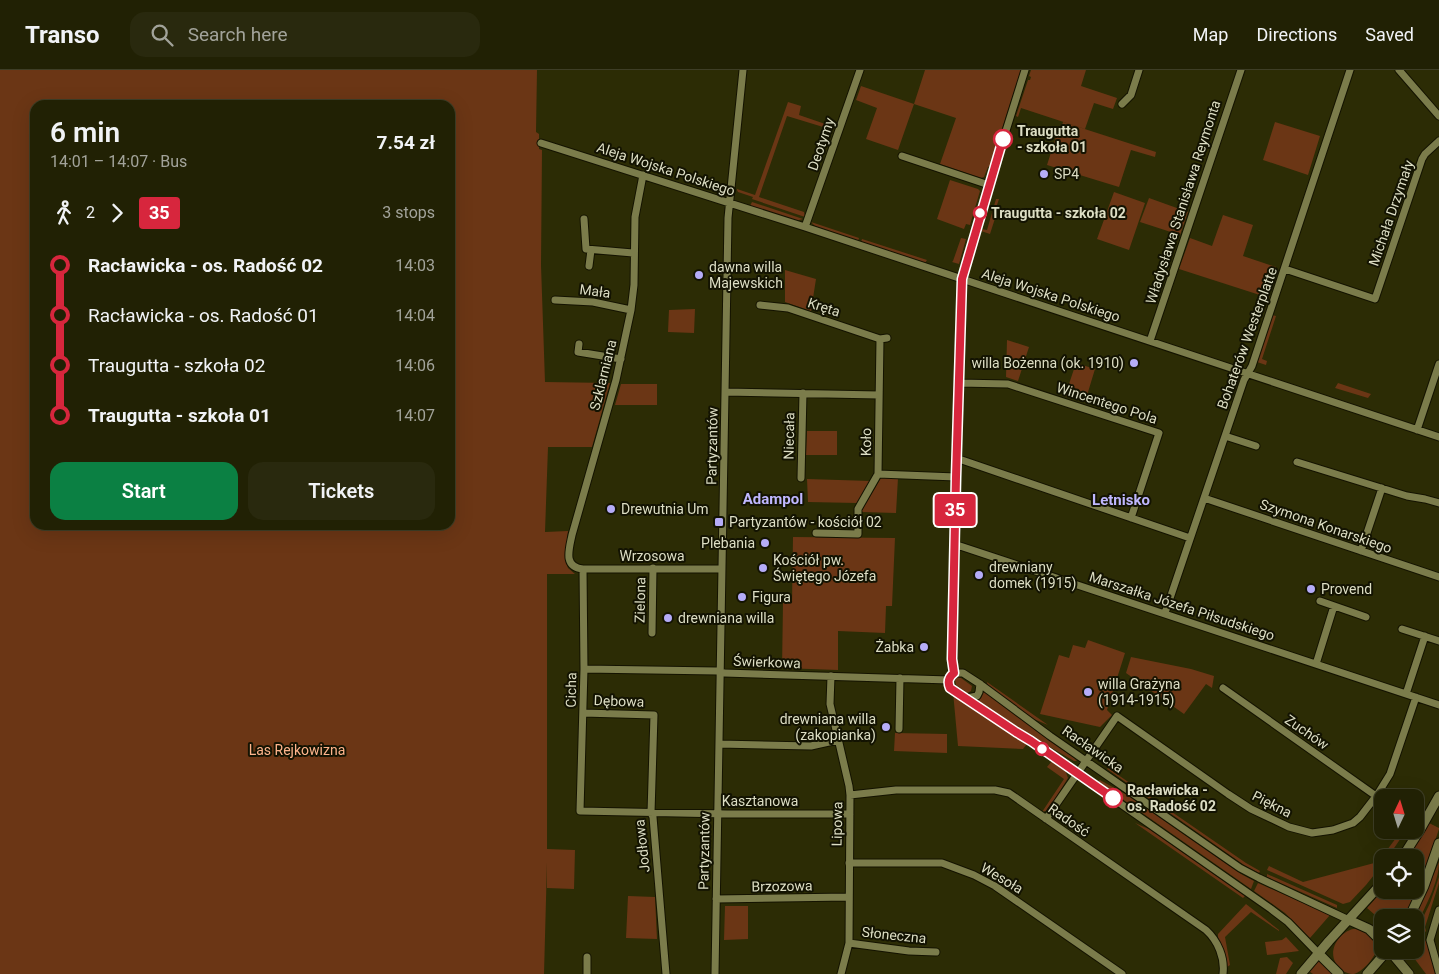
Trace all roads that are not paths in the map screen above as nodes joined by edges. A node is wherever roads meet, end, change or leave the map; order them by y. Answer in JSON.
{"nodes":[{"id":1,"x":743,"y":70,"type":"edge"},
{"id":2,"x":860,"y":70,"type":"edge"},
{"id":3,"x":1025,"y":70,"type":"edge"},
{"id":4,"x":1139,"y":70,"type":"edge"},
{"id":5,"x":1241,"y":70,"type":"edge"},
{"id":6,"x":1350,"y":70,"type":"edge"},
{"id":7,"x":1399,"y":70,"type":"edge"},
{"id":8,"x":1122,"y":104,"type":"dead end"},
{"id":9,"x":1439,"y":116,"type":"edge"},
{"id":10,"x":1439,"y":141,"type":"edge"},
{"id":11,"x":541,"y":143,"type":"dead end"},
{"id":12,"x":902,"y":156,"type":"dead end"},
{"id":13,"x":644,"y":175,"type":"junction"},
{"id":14,"x":989,"y":185,"type":"junction"},
{"id":15,"x":729,"y":202,"type":"junction"},
{"id":16,"x":584,"y":219,"type":"dead end"},
{"id":17,"x":806,"y":227,"type":"junction"},
{"id":18,"x":591,"y":250,"type":"junction"},
{"id":19,"x":633,"y":253,"type":"junction"},
{"id":20,"x":589,"y":266,"type":"dead end"},
{"id":21,"x":1284,"y":269,"type":"junction"},
{"id":22,"x":962,"y":279,"type":"junction"},
{"id":23,"x":555,"y":300,"type":"dead end"},
{"id":24,"x":760,"y":305,"type":"dead end"},
{"id":25,"x":631,"y":310,"type":"junction"},
{"id":26,"x":884,"y":338,"type":"joint"},
{"id":27,"x":1150,"y":341,"type":"junction"},
{"id":28,"x":579,"y":344,"type":"dead end"},
{"id":29,"x":621,"y":359,"type":"junction"},
{"id":30,"x":1439,"y":364,"type":"edge"},
{"id":31,"x":1248,"y":374,"type":"junction"},
{"id":32,"x":959,"y":383,"type":"junction"},
{"id":33,"x":725,"y":392,"type":"junction"},
{"id":34,"x":802,"y":393,"type":"junction"},
{"id":35,"x":879,"y":395,"type":"junction"},
{"id":36,"x":1417,"y":430,"type":"junction"},
{"id":37,"x":1225,"y":436,"type":"junction"},
{"id":38,"x":1439,"y":437,"type":"edge"},
{"id":39,"x":1256,"y":446,"type":"dead end"},
{"id":40,"x":956,"y":458,"type":"junction"},
{"id":41,"x":1297,"y":462,"type":"dead end"},
{"id":42,"x":878,"y":474,"type":"junction"},
{"id":43,"x":956,"y":477,"type":"junction"},
{"id":44,"x":801,"y":478,"type":"dead end"},
{"id":45,"x":1382,"y":488,"type":"junction"},
{"id":46,"x":1204,"y":498,"type":"junction"},
{"id":47,"x":1439,"y":503,"type":"edge"},
{"id":48,"x":1132,"y":518,"type":"junction"},
{"id":49,"x":816,"y":533,"type":"dead end"},
{"id":50,"x":1190,"y":538,"type":"junction"},
{"id":51,"x":954,"y":544,"type":"junction"},
{"id":52,"x":1361,"y":551,"type":"junction"},
{"id":53,"x":653,"y":568,"type":"junction"},
{"id":54,"x":583,"y":569,"type":"junction"},
{"id":55,"x":722,"y":569,"type":"junction"},
{"id":56,"x":1439,"y":578,"type":"edge"},
{"id":57,"x":1320,"y":601,"type":"dead end"},
{"id":58,"x":1334,"y":606,"type":"junction"},
{"id":59,"x":1165,"y":613,"type":"junction"},
{"id":60,"x":1366,"y":617,"type":"dead end"},
{"id":61,"x":1402,"y":629,"type":"dead end"},
{"id":62,"x":652,"y":633,"type":"dead end"},
{"id":63,"x":1425,"y":636,"type":"junction"},
{"id":64,"x":1439,"y":641,"type":"edge"},
{"id":65,"x":1316,"y":664,"type":"junction"},
{"id":66,"x":584,"y":669,"type":"junction"},
{"id":67,"x":720,"y":672,"type":"junction"},
{"id":68,"x":954,"y":673,"type":"junction"},
{"id":69,"x":831,"y":676,"type":"junction"},
{"id":70,"x":900,"y":678,"type":"junction"},
{"id":71,"x":949,"y":680,"type":"junction"},
{"id":72,"x":980,"y":684,"type":"junction"},
{"id":73,"x":1223,"y":688,"type":"dead end"},
{"id":74,"x":1406,"y":694,"type":"junction"},
{"id":75,"x":1416,"y":697,"type":"junction"},
{"id":76,"x":967,"y":698,"type":"junction"},
{"id":77,"x":1439,"y":705,"type":"edge"},
{"id":78,"x":583,"y":713,"type":"junction"},
{"id":79,"x":654,"y":714,"type":"joint"},
{"id":80,"x":899,"y":729,"type":"dead end"},
{"id":81,"x":838,"y":740,"type":"junction"},
{"id":82,"x":719,"y":744,"type":"junction"},
{"id":83,"x":1086,"y":761,"type":"junction"},
{"id":84,"x":1077,"y":773,"type":"junction"},
{"id":85,"x":1380,"y":789,"type":"edge"},
{"id":86,"x":850,"y":795,"type":"junction"},
{"id":87,"x":1374,"y":795,"type":"edge"},
{"id":88,"x":1439,"y":796,"type":"edge"},
{"id":89,"x":1374,"y":799,"type":"edge"},
{"id":90,"x":580,"y":811,"type":"joint"},
{"id":91,"x":651,"y":813,"type":"junction"},
{"id":92,"x":717,"y":814,"type":"junction"},
{"id":93,"x":850,"y":814,"type":"junction"},
{"id":94,"x":1046,"y":819,"type":"junction"},
{"id":95,"x":1439,"y":843,"type":"edge"},
{"id":96,"x":1408,"y":849,"type":"edge"},
{"id":97,"x":1437,"y":857,"type":"edge"},
{"id":98,"x":849,"y":862,"type":"junction"},
{"id":99,"x":1374,"y":893,"type":"edge"},
{"id":100,"x":849,"y":897,"type":"junction"},
{"id":101,"x":716,"y":899,"type":"junction"},
{"id":102,"x":1413,"y":909,"type":"edge"},
{"id":103,"x":1439,"y":910,"type":"edge"},
{"id":104,"x":1349,"y":920,"type":"junction"},
{"id":105,"x":1374,"y":934,"type":"edge"},
{"id":106,"x":849,"y":943,"type":"junction"},
{"id":107,"x":936,"y":952,"type":"dead end"},
{"id":108,"x":1318,"y":954,"type":"junction"},
{"id":109,"x":587,"y":956,"type":"dead end"},
{"id":110,"x":1380,"y":959,"type":"edge"},
{"id":111,"x":1396,"y":959,"type":"edge"},
{"id":112,"x":1439,"y":972,"type":"edge"},
{"id":113,"x":587,"y":974,"type":"edge"},
{"id":114,"x":666,"y":974,"type":"edge"},
{"id":115,"x":714,"y":974,"type":"edge"},
{"id":116,"x":842,"y":974,"type":"edge"},
{"id":117,"x":1122,"y":974,"type":"edge"},
{"id":118,"x":1223,"y":974,"type":"edge"},
{"id":119,"x":1301,"y":974,"type":"edge"},
{"id":120,"x":1339,"y":974,"type":"edge"},
{"id":121,"x":1367,"y":974,"type":"edge"},
{"id":122,"x":1409,"y":974,"type":"edge"}],
"edges":[{"from":1,"to":15,"type":"street","name":"Partyzantów"},
{"from":2,"to":17,"type":"street","name":"Deotymy"},
{"from":3,"to":14,"type":"street"},
{"from":4,"to":8,"type":"street"},
{"from":5,"to":27,"type":"street","name":"Władysława Stanisława Reymonta"},
{"from":6,"to":21,"type":"street","name":"Bohaterów Westerplatte"},
{"from":7,"to":9,"type":"street"},
{"from":10,"to":21,"type":"street","name":"Michała Drzymały"},
{"from":11,"to":13,"type":"street","name":"Aleja Wojska Polskiego"},
{"from":12,"to":14,"type":"street"},
{"from":13,"to":15,"type":"street","name":"Aleja Wojska Polskiego"},
{"from":13,"to":19,"type":"street","name":"Szklarniana"},
{"from":14,"to":22,"type":"street"},
{"from":15,"to":17,"type":"street","name":"Aleja Wojska Polskiego"},
{"from":15,"to":33,"type":"street","name":"Partyzantów"},
{"from":16,"to":18,"type":"street"},
{"from":17,"to":22,"type":"street","name":"Aleja Wojska Polskiego"},
{"from":18,"to":19,"type":"street"},
{"from":18,"to":20,"type":"street"},
{"from":19,"to":25,"type":"street","name":"Szklarniana"},
{"from":21,"to":31,"type":"street","name":"Bohaterów Westerplatte"},
{"from":22,"to":27,"type":"street","name":"Aleja Wojska Polskiego"},
{"from":22,"to":32,"type":"street"},
{"from":23,"to":25,"type":"street","name":"Mała"},
{"from":24,"to":26,"type":"street","name":"Kręta"},
{"from":25,"to":29,"type":"street","name":"Szklarniana"},
{"from":26,"to":35,"type":"street","name":"Koło"},
{"from":27,"to":31,"type":"street","name":"Aleja Wojska Polskiego"},
{"from":28,"to":29,"type":"street"},
{"from":29,"to":54,"type":"street","name":"Szklarniana"},
{"from":30,"to":36,"type":"street"},
{"from":31,"to":36,"type":"street","name":"Aleja Wojska Polskiego"},
{"from":31,"to":37,"type":"street","name":"Bohaterów Westerplatte"},
{"from":32,"to":40,"type":"street"},
{"from":32,"to":48,"type":"street","name":"Wincentego Pola"},
{"from":33,"to":34,"type":"street"},
{"from":33,"to":55,"type":"street","name":"Partyzantów"},
{"from":34,"to":35,"type":"street"},
{"from":34,"to":44,"type":"street","name":"Niecała"},
{"from":35,"to":42,"type":"street","name":"Koło"},
{"from":36,"to":38,"type":"street","name":"Aleja Wojska Polskiego"},
{"from":37,"to":39,"type":"street"},
{"from":37,"to":46,"type":"street","name":"Bohaterów Westerplatte"},
{"from":40,"to":43,"type":"street"},
{"from":40,"to":48,"type":"street"},
{"from":41,"to":45,"type":"street"},
{"from":42,"to":43,"type":"street","name":"Koło"},
{"from":42,"to":49,"type":"street"},
{"from":43,"to":51,"type":"street"},
{"from":45,"to":47,"type":"street"},
{"from":45,"to":52,"type":"street"},
{"from":46,"to":50,"type":"street","name":"Bohaterów Westerplatte"},
{"from":46,"to":52,"type":"street","name":"Szymona Konarskiego"},
{"from":48,"to":50,"type":"street"},
{"from":50,"to":59,"type":"street","name":"Bohaterów Westerplatte"},
{"from":51,"to":59,"type":"street","name":"Marszałka Józefa Piłsudskiego"},
{"from":51,"to":68,"type":"street"},
{"from":52,"to":56,"type":"street","name":"Szymona Konarskiego"},
{"from":53,"to":54,"type":"street","name":"Wrzosowa"},
{"from":53,"to":55,"type":"street","name":"Wrzosowa"},
{"from":53,"to":62,"type":"street","name":"Zielona"},
{"from":54,"to":66,"type":"street","name":"Cicha"},
{"from":55,"to":67,"type":"street","name":"Partyzantów"},
{"from":57,"to":58,"type":"street"},
{"from":58,"to":60,"type":"street"},
{"from":58,"to":65,"type":"street"},
{"from":59,"to":65,"type":"street","name":"Marszałka Józefa Piłsudskiego"},
{"from":61,"to":63,"type":"street"},
{"from":63,"to":64,"type":"street"},
{"from":63,"to":74,"type":"street"},
{"from":65,"to":74,"type":"street","name":"Marszałka Józefa Piłsudskiego"},
{"from":66,"to":67,"type":"street","name":"Świerkowa"},
{"from":66,"to":78,"type":"street","name":"Cicha"},
{"from":67,"to":69,"type":"street","name":"Świerkowa"},
{"from":67,"to":82,"type":"street","name":"Partyzantów"},
{"from":68,"to":71,"type":"street"},
{"from":68,"to":72,"type":"street","name":"Racławicka"},
{"from":69,"to":70,"type":"street","name":"Świerkowa"},
{"from":69,"to":81,"type":"street","name":"Lipowa"},
{"from":70,"to":71,"type":"street","name":"Świerkowa"},
{"from":70,"to":80,"type":"street"},
{"from":71,"to":76,"type":"street","name":"Racławicka"},
{"from":72,"to":76,"type":"street"},
{"from":72,"to":83,"type":"street","name":"Racławicka"},
{"from":73,"to":87,"type":"street","name":"Zuchów"},
{"from":74,"to":75,"type":"street","name":"Marszałka Józefa Piłsudskiego"},
{"from":75,"to":77,"type":"street","name":"Marszałka Józefa Piłsudskiego"},
{"from":75,"to":85,"type":"street","name":"Piękna"},
{"from":76,"to":84,"type":"street","name":"Racławicka"},
{"from":78,"to":79,"type":"street","name":"Dębowa"},
{"from":78,"to":90,"type":"street","name":"Cicha"},
{"from":79,"to":91,"type":"street","name":"Jodłowa"},
{"from":81,"to":82,"type":"street"},
{"from":81,"to":86,"type":"street","name":"Lipowa"},
{"from":82,"to":92,"type":"street","name":"Partyzantów"},
{"from":83,"to":84,"type":"street"},
{"from":83,"to":89,"type":"street","name":"Piękna"},
{"from":83,"to":104,"type":"street","name":"Racławicka"},
{"from":84,"to":94,"type":"street"},
{"from":84,"to":108,"type":"street","name":"Racławicka"},
{"from":86,"to":93,"type":"street","name":"Lipowa"},
{"from":86,"to":94,"type":"street","name":"Radość"},
{"from":88,"to":96,"type":"street"},
{"from":90,"to":91,"type":"street","name":"Kasztanowa"},
{"from":91,"to":92,"type":"street","name":"Kasztanowa"},
{"from":91,"to":114,"type":"street","name":"Jodłowa"},
{"from":92,"to":93,"type":"street","name":"Kasztanowa"},
{"from":92,"to":101,"type":"street","name":"Partyzantów"},
{"from":93,"to":98,"type":"street","name":"Lipowa"},
{"from":94,"to":118,"type":"street","name":"Radość"},
{"from":95,"to":97,"type":"street"},
{"from":97,"to":102,"type":"street"},
{"from":98,"to":100,"type":"street","name":"Lipowa"},
{"from":98,"to":117,"type":"street","name":"Wesoła"},
{"from":99,"to":104,"type":"street"},
{"from":100,"to":101,"type":"street","name":"Brzozowa"},
{"from":100,"to":106,"type":"street","name":"Lipowa"},
{"from":101,"to":115,"type":"street","name":"Partyzantów"},
{"from":103,"to":112,"type":"street"},
{"from":104,"to":105,"type":"street"},
{"from":104,"to":108,"type":"street"},
{"from":106,"to":107,"type":"street","name":"Słoneczna"},
{"from":106,"to":116,"type":"street","name":"Lipowa"},
{"from":108,"to":119,"type":"street"},
{"from":108,"to":120,"type":"street"},
{"from":109,"to":113,"type":"street"},
{"from":110,"to":121,"type":"street"},
{"from":111,"to":122,"type":"street"}]}
